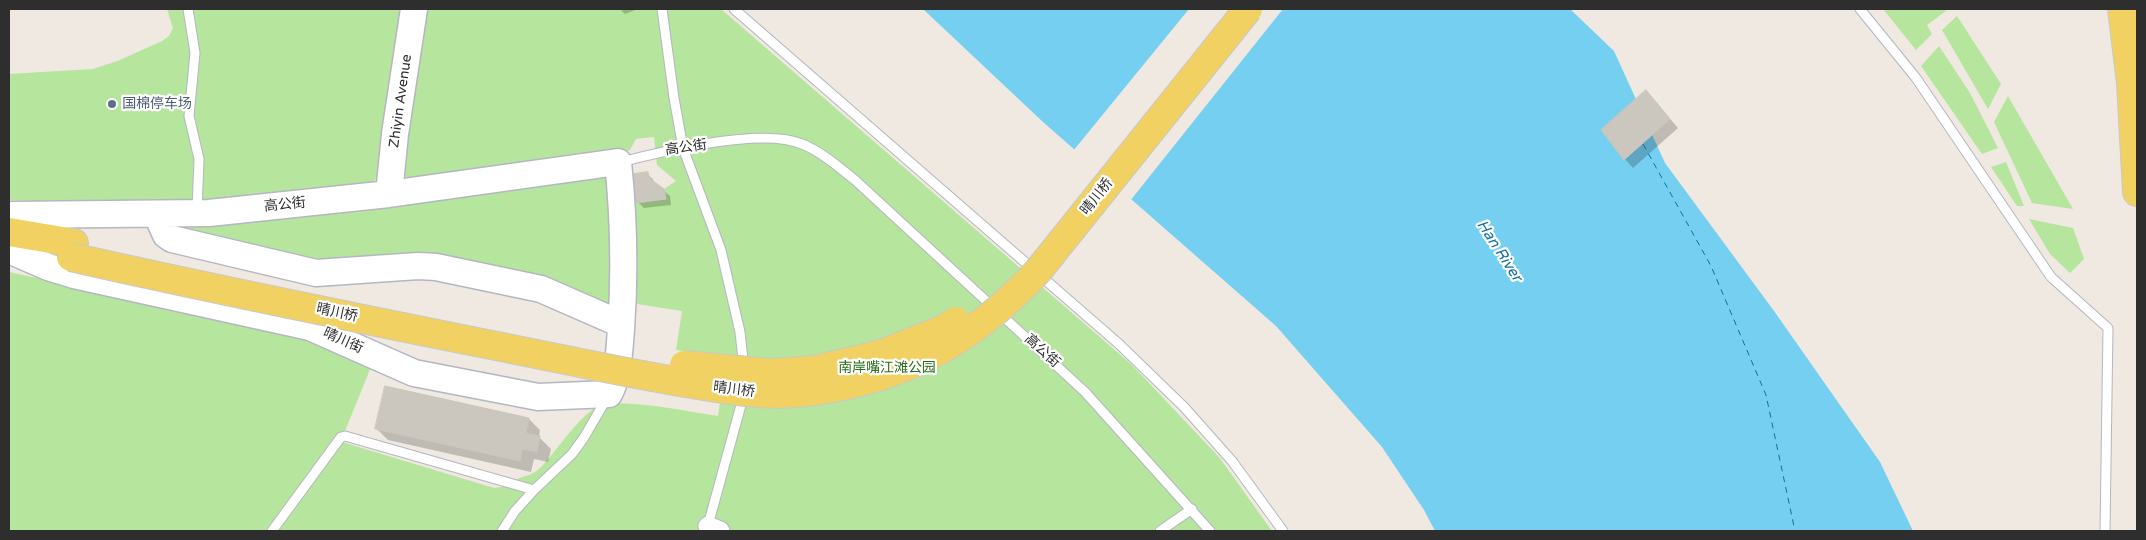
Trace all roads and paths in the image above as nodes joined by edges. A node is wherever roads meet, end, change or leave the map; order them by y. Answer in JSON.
{"nodes":[{"id":1,"x":188,"y":9,"type":"edge"},
{"id":2,"x":414,"y":9,"type":"edge"},
{"id":3,"x":662,"y":9,"type":"edge"},
{"id":4,"x":734,"y":9,"type":"edge"},
{"id":5,"x":1226,"y":9,"type":"edge"},
{"id":6,"x":1248,"y":9,"type":"edge"},
{"id":7,"x":1860,"y":9,"type":"edge"},
{"id":8,"x":2122,"y":9,"type":"edge"},
{"id":9,"x":683,"y":148,"type":"junction"},
{"id":10,"x":618,"y":162,"type":"junction"},
{"id":11,"x":2137,"y":192,"type":"edge"},
{"id":12,"x":389,"y":194,"type":"junction"},
{"id":13,"x":197,"y":214,"type":"junction"},
{"id":14,"x":9,"y":215,"type":"edge"},
{"id":15,"x":157,"y":215,"type":"junction"},
{"id":16,"x":9,"y":232,"type":"edge"},
{"id":17,"x":9,"y":249,"type":"edge"},
{"id":18,"x":72,"y":250,"type":"junction"},
{"id":19,"x":621,"y":324,"type":"junction"},
{"id":20,"x":609,"y":394,"type":"junction"},
{"id":21,"x":534,"y":490,"type":"junction"},
{"id":22,"x":1192,"y":509,"type":"junction"},
{"id":23,"x":711,"y":530,"type":"edge"},
{"id":24,"x":272,"y":531,"type":"edge"},
{"id":25,"x":502,"y":531,"type":"edge"},
{"id":26,"x":1160,"y":531,"type":"edge"},
{"id":27,"x":1210,"y":531,"type":"edge"},
{"id":28,"x":1283,"y":531,"type":"edge"},
{"id":29,"x":2105,"y":531,"type":"edge"}],
"edges":[{"from":1,"to":13,"type":"lane"},
{"from":2,"to":12,"type":"street","name":"Zhiyin Avenue"},
{"from":3,"to":9,"type":"lane"},
{"from":4,"to":28,"type":"lane"},
{"from":5,"to":18,"type":"main road","name":"晴川桥","bridge":true},
{"from":6,"to":18,"type":"main road","name":"晴川桥","bridge":true},
{"from":7,"to":29,"type":"lane"},
{"from":8,"to":11,"type":"main road"},
{"from":9,"to":10,"type":"lane","name":"高公街"},
{"from":9,"to":22,"type":"lane","name":"高公街"},
{"from":9,"to":23,"type":"lane"},
{"from":10,"to":12,"type":"street","name":"高公街"},
{"from":10,"to":19,"type":"street"},
{"from":12,"to":13,"type":"street","name":"高公街"},
{"from":13,"to":15,"type":"street","name":"高公街"},
{"from":14,"to":15,"type":"street","name":"高公街"},
{"from":15,"to":19,"type":"street"},
{"from":16,"to":18,"type":"main road"},
{"from":17,"to":18,"type":"main road"},
{"from":17,"to":20,"type":"street","name":"晴川街"},
{"from":19,"to":20,"type":"street"},
{"from":20,"to":21,"type":"lane"},
{"from":21,"to":24,"type":"lane"},
{"from":21,"to":25,"type":"lane"},
{"from":22,"to":26,"type":"lane"},
{"from":22,"to":27,"type":"lane","name":"高公街"}]}
